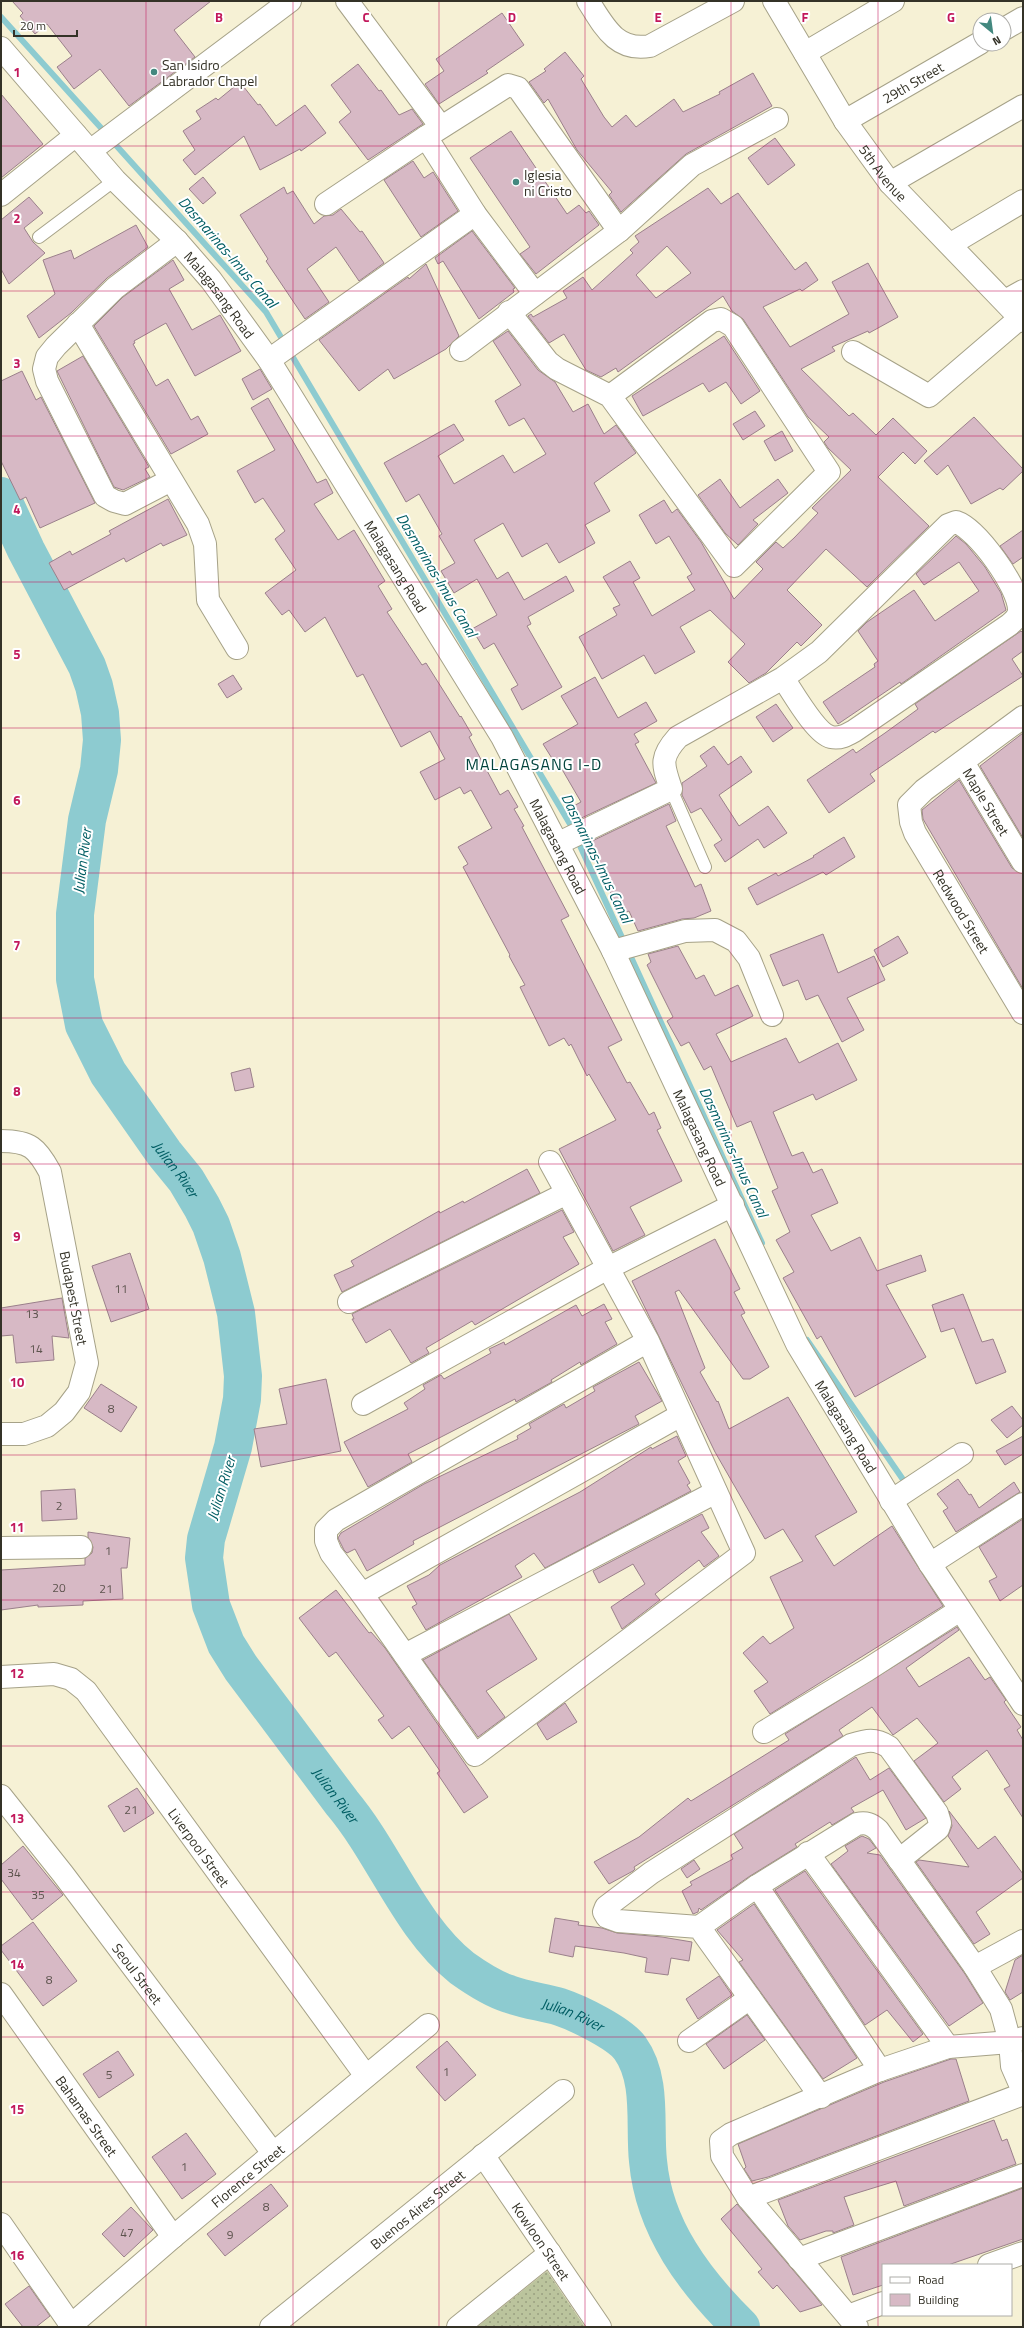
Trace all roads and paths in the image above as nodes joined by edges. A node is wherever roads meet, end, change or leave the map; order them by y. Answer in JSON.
{"nodes":[{"id":1,"x":290,"y":1,"type":"edge"},
{"id":2,"x":348,"y":1,"type":"edge"},
{"id":3,"x":588,"y":1,"type":"edge"},
{"id":4,"x":732,"y":1,"type":"edge"},
{"id":5,"x":774,"y":1,"type":"edge"},
{"id":6,"x":893,"y":1,"type":"edge"},
{"id":7,"x":1023,"y":18,"type":"edge"},
{"id":8,"x":1012,"y":24,"type":"edge"},
{"id":9,"x":972,"y":48,"type":"edge"},
{"id":10,"x":804,"y":53,"type":"junction"},
{"id":11,"x":3,"y":57,"type":"edge"},
{"id":12,"x":1023,"y":106,"type":"edge"},
{"id":13,"x":777,"y":120,"type":"dead end"},
{"id":14,"x":845,"y":121,"type":"junction"},
{"id":15,"x":433,"y":132,"type":"junction"},
{"id":16,"x":83,"y":143,"type":"junction"},
{"id":17,"x":115,"y":180,"type":"junction"},
{"id":18,"x":890,"y":183,"type":"junction"},
{"id":19,"x":1,"y":195,"type":"edge"},
{"id":20,"x":1023,"y":201,"type":"edge"},
{"id":21,"x":326,"y":204,"type":"dead end"},
{"id":22,"x":474,"y":214,"type":"junction"},
{"id":23,"x":619,"y":231,"type":"junction"},
{"id":24,"x":40,"y":237,"type":"dead end"},
{"id":25,"x":177,"y":241,"type":"junction"},
{"id":26,"x":951,"y":244,"type":"junction"},
{"id":27,"x":535,"y":294,"type":"junction"},
{"id":28,"x":1014,"y":296,"type":"edge"},
{"id":29,"x":509,"y":312,"type":"junction"},
{"id":30,"x":1022,"y":319,"type":"edge"},
{"id":31,"x":78,"y":324,"type":"junction"},
{"id":32,"x":461,"y":350,"type":"dead end"},
{"id":33,"x":853,"y":352,"type":"dead end"},
{"id":34,"x":269,"y":360,"type":"junction"},
{"id":35,"x":610,"y":396,"type":"junction"},
{"id":36,"x":171,"y":480,"type":"junction"},
{"id":37,"x":237,"y":648,"type":"dead end"},
{"id":38,"x":783,"y":678,"type":"junction"},
{"id":39,"x":1023,"y":717,"type":"edge"},
{"id":40,"x":963,"y":762,"type":"junction"},
{"id":41,"x":671,"y":789,"type":"junction"},
{"id":42,"x":559,"y":843,"type":"junction"},
{"id":43,"x":1023,"y":862,"type":"edge"},
{"id":44,"x":705,"y":867,"type":"dead end"},
{"id":45,"x":613,"y":951,"type":"junction"},
{"id":46,"x":1023,"y":1014,"type":"edge"},
{"id":47,"x":772,"y":1015,"type":"dead end"},
{"id":48,"x":1,"y":1141,"type":"edge"},
{"id":49,"x":550,"y":1162,"type":"dead end"},
{"id":50,"x":567,"y":1193,"type":"junction"},
{"id":51,"x":733,"y":1205,"type":"junction"},
{"id":52,"x":608,"y":1268,"type":"junction"},
{"id":53,"x":349,"y":1302,"type":"dead end"},
{"id":54,"x":648,"y":1341,"type":"junction"},
{"id":55,"x":363,"y":1404,"type":"dead end"},
{"id":56,"x":681,"y":1415,"type":"junction"},
{"id":57,"x":1,"y":1434,"type":"edge"},
{"id":58,"x":962,"y":1454,"type":"dead end"},
{"id":59,"x":716,"y":1492,"type":"junction"},
{"id":60,"x":891,"y":1501,"type":"junction"},
{"id":61,"x":1023,"y":1504,"type":"edge"},
{"id":62,"x":81,"y":1547,"type":"dead end"},
{"id":63,"x":1,"y":1548,"type":"edge"},
{"id":64,"x":930,"y":1564,"type":"junction"},
{"id":65,"x":362,"y":1594,"type":"junction"},
{"id":66,"x":960,"y":1610,"type":"junction"},
{"id":67,"x":405,"y":1655,"type":"junction"},
{"id":68,"x":1,"y":1677,"type":"edge"},
{"id":69,"x":1023,"y":1704,"type":"edge"},
{"id":70,"x":764,"y":1732,"type":"dead end"},
{"id":71,"x":1,"y":1796,"type":"edge"},
{"id":72,"x":808,"y":1853,"type":"junction"},
{"id":73,"x":899,"y":1860,"type":"junction"},
{"id":74,"x":757,"y":1886,"type":"junction"},
{"id":75,"x":699,"y":1927,"type":"junction"},
{"id":76,"x":1023,"y":1941,"type":"edge"},
{"id":77,"x":975,"y":1967,"type":"junction"},
{"id":78,"x":1,"y":1994,"type":"edge"},
{"id":79,"x":750,"y":1998,"type":"junction"},
{"id":80,"x":428,"y":2025,"type":"dead end"},
{"id":81,"x":1016,"y":2040,"type":"edge"},
{"id":82,"x":689,"y":2041,"type":"dead end"},
{"id":83,"x":948,"y":2047,"type":"junction"},
{"id":84,"x":880,"y":2070,"type":"junction"},
{"id":85,"x":366,"y":2076,"type":"junction"},
{"id":86,"x":563,"y":2091,"type":"dead end"},
{"id":87,"x":1023,"y":2091,"type":"edge"},
{"id":88,"x":1023,"y":2094,"type":"edge"},
{"id":89,"x":821,"y":2096,"type":"junction"},
{"id":90,"x":273,"y":2153,"type":"junction"},
{"id":91,"x":483,"y":2155,"type":"junction"},
{"id":92,"x":1023,"y":2175,"type":"edge"},
{"id":93,"x":748,"y":2198,"type":"junction"},
{"id":94,"x":1,"y":2224,"type":"edge"},
{"id":95,"x":173,"y":2237,"type":"junction"},
{"id":96,"x":550,"y":2253,"type":"junction"},
{"id":97,"x":1023,"y":2253,"type":"edge"},
{"id":98,"x":799,"y":2259,"type":"junction"},
{"id":99,"x":992,"y":2264,"type":"edge"},
{"id":100,"x":882,"y":2304,"type":"edge"},
{"id":101,"x":852,"y":2321,"type":"edge"},
{"id":102,"x":70,"y":2326,"type":"edge"},
{"id":103,"x":271,"y":2327,"type":"edge"},
{"id":104,"x":458,"y":2327,"type":"edge"},
{"id":105,"x":600,"y":2327,"type":"edge"}],
"edges":[{"from":1,"to":16,"type":"street"},
{"from":2,"to":15,"type":"street"},
{"from":3,"to":4,"type":"street"},
{"from":5,"to":10,"type":"street","name":"5th Avenue"},
{"from":6,"to":10,"type":"street"},
{"from":7,"to":8,"type":"street"},
{"from":9,"to":14,"type":"street","name":"29th Street"},
{"from":10,"to":14,"type":"street","name":"5th Avenue"},
{"from":11,"to":16,"type":"street","name":"Malagasang Road"},
{"from":12,"to":18,"type":"street"},
{"from":13,"to":23,"type":"street"},
{"from":14,"to":18,"type":"street","name":"5th Avenue"},
{"from":15,"to":21,"type":"street"},
{"from":15,"to":22,"type":"street"},
{"from":15,"to":23,"type":"street"},
{"from":16,"to":17,"type":"street","name":"Malagasang Road"},
{"from":16,"to":19,"type":"street"},
{"from":17,"to":24,"type":"lane"},
{"from":17,"to":25,"type":"street","name":"Malagasang Road"},
{"from":18,"to":26,"type":"street","name":"5th Avenue"},
{"from":20,"to":26,"type":"street"},
{"from":22,"to":27,"type":"street"},
{"from":22,"to":34,"type":"street"},
{"from":23,"to":27,"type":"street"},
{"from":25,"to":31,"type":"street"},
{"from":25,"to":34,"type":"street","name":"Malagasang Road"},
{"from":26,"to":28,"type":"street","name":"5th Avenue"},
{"from":27,"to":29,"type":"street"},
{"from":28,"to":30,"type":"street","name":"5th Avenue"},
{"from":29,"to":32,"type":"street"},
{"from":29,"to":35,"type":"street"},
{"from":30,"to":33,"type":"street"},
{"from":31,"to":36,"type":"street"},
{"from":31,"to":36,"type":"street"},
{"from":34,"to":42,"type":"street","name":"Malagasang Road"},
{"from":35,"to":35,"type":"street"},
{"from":36,"to":37,"type":"street"},
{"from":38,"to":38,"type":"street"},
{"from":38,"to":41,"type":"street"},
{"from":39,"to":40,"type":"street"},
{"from":40,"to":43,"type":"street","name":"Maple Street"},
{"from":40,"to":46,"type":"street","name":"Redwood Street"},
{"from":41,"to":42,"type":"street"},
{"from":41,"to":44,"type":"lane"},
{"from":42,"to":45,"type":"street","name":"Malagasang Road"},
{"from":45,"to":47,"type":"street"},
{"from":45,"to":51,"type":"street","name":"Malagasang Road"},
{"from":48,"to":57,"type":"street","name":"Budapest Street"},
{"from":49,"to":50,"type":"street"},
{"from":50,"to":52,"type":"street"},
{"from":50,"to":53,"type":"street"},
{"from":51,"to":52,"type":"street"},
{"from":51,"to":60,"type":"street","name":"Malagasang Road"},
{"from":52,"to":54,"type":"street"},
{"from":52,"to":55,"type":"street"},
{"from":54,"to":56,"type":"street"},
{"from":54,"to":65,"type":"street"},
{"from":56,"to":59,"type":"street"},
{"from":56,"to":65,"type":"street"},
{"from":58,"to":60,"type":"street"},
{"from":59,"to":67,"type":"street"},
{"from":59,"to":67,"type":"street"},
{"from":60,"to":64,"type":"street","name":"Malagasang Road"},
{"from":61,"to":64,"type":"street"},
{"from":62,"to":63,"type":"street"},
{"from":64,"to":66,"type":"street","name":"Malagasang Road"},
{"from":65,"to":67,"type":"street"},
{"from":66,"to":69,"type":"street","name":"Malagasang Road"},
{"from":66,"to":70,"type":"street"},
{"from":68,"to":85,"type":"street","name":"Liverpool Street"},
{"from":71,"to":90,"type":"street","name":"Seoul Street"},
{"from":72,"to":73,"type":"street"},
{"from":72,"to":74,"type":"street"},
{"from":72,"to":83,"type":"street"},
{"from":73,"to":75,"type":"street"},
{"from":73,"to":77,"type":"street"},
{"from":74,"to":75,"type":"street"},
{"from":74,"to":84,"type":"street"},
{"from":75,"to":79,"type":"street"},
{"from":76,"to":77,"type":"street"},
{"from":77,"to":81,"type":"street"},
{"from":78,"to":95,"type":"street","name":"Bahamas Street"},
{"from":79,"to":82,"type":"street"},
{"from":79,"to":89,"type":"street"},
{"from":80,"to":85,"type":"street","name":"Florence Street"},
{"from":81,"to":83,"type":"street"},
{"from":81,"to":87,"type":"street"},
{"from":83,"to":84,"type":"street"},
{"from":84,"to":89,"type":"street"},
{"from":85,"to":90,"type":"street","name":"Florence Street"},
{"from":86,"to":91,"type":"street","name":"Buenos Aires Street"},
{"from":88,"to":93,"type":"street"},
{"from":89,"to":93,"type":"street"},
{"from":90,"to":95,"type":"street","name":"Florence Street"},
{"from":91,"to":96,"type":"street","name":"Kowloon Street"},
{"from":91,"to":103,"type":"street","name":"Buenos Aires Street"},
{"from":92,"to":98,"type":"street"},
{"from":93,"to":98,"type":"street"},
{"from":94,"to":102,"type":"street"},
{"from":95,"to":102,"type":"street","name":"Florence Street"},
{"from":96,"to":104,"type":"street"},
{"from":96,"to":105,"type":"street","name":"Kowloon Street"},
{"from":97,"to":99,"type":"street"},
{"from":98,"to":101,"type":"street"},
{"from":100,"to":101,"type":"street"}]}
